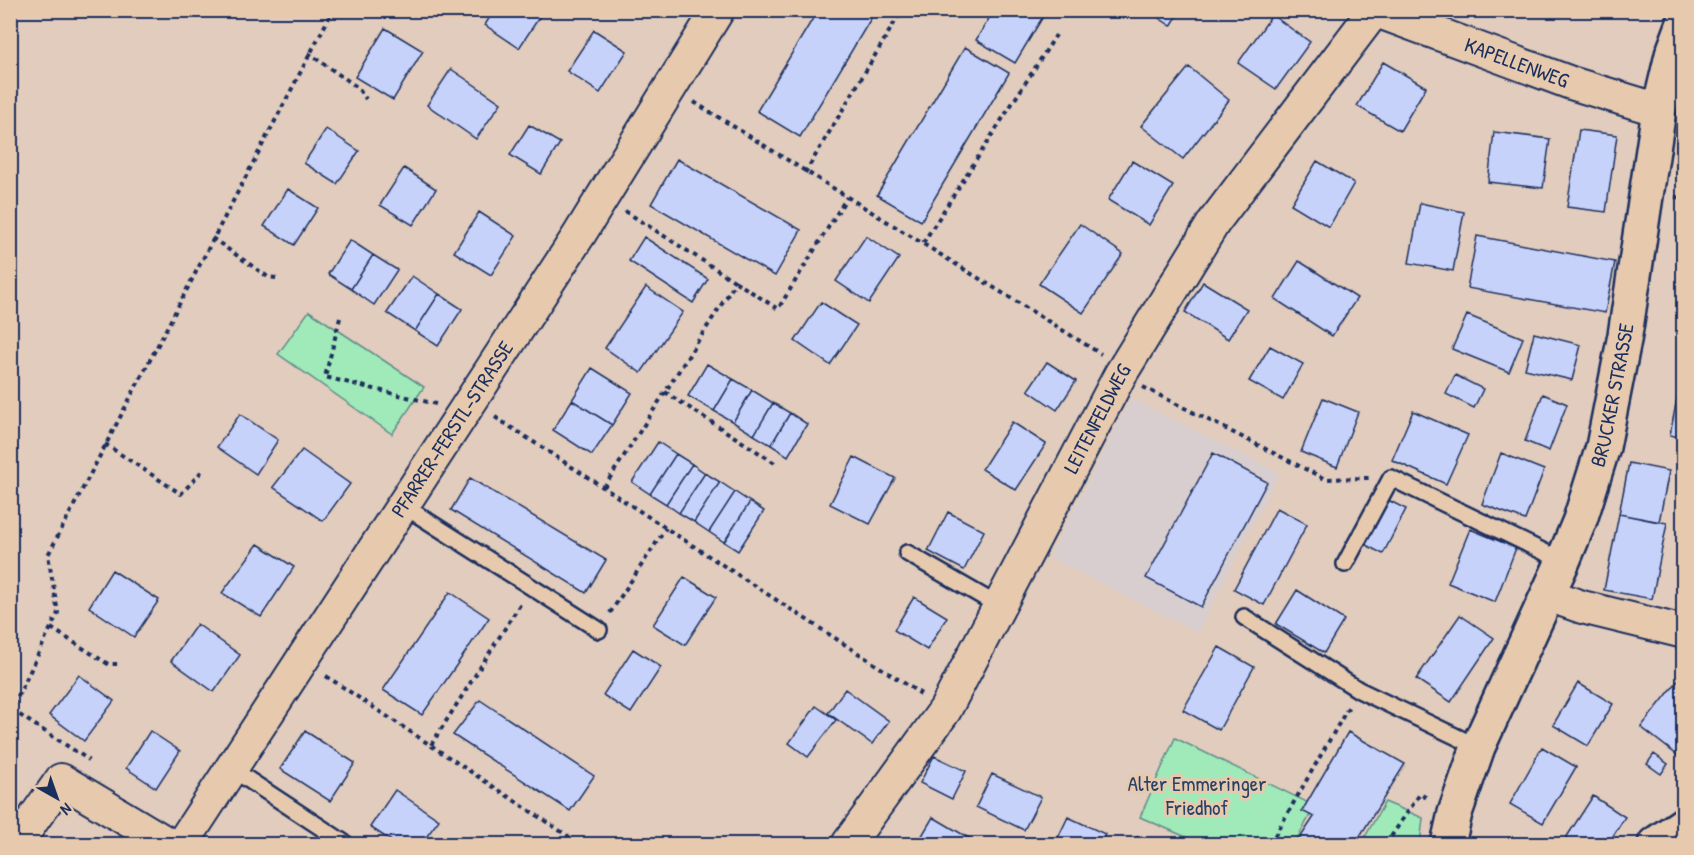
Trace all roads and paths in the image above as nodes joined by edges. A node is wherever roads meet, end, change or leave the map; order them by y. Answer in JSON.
{"nodes":[{"id":1,"x":333,"y":10,"type":"edge"},
{"id":2,"x":718,"y":10,"type":"edge"},
{"id":3,"x":902,"y":10,"type":"edge"},
{"id":4,"x":1374,"y":11,"type":"edge"},
{"id":5,"x":1683,"y":23,"type":"edge"},
{"id":6,"x":1056,"y":36,"type":"dead end"},
{"id":7,"x":308,"y":53,"type":"junction"},
{"id":8,"x":671,"y":88,"type":"junction"},
{"id":9,"x":366,"y":99,"type":"dead end"},
{"id":10,"x":1659,"y":111,"type":"junction"},
{"id":11,"x":805,"y":173,"type":"junction"},
{"id":12,"x":603,"y":196,"type":"junction"},
{"id":13,"x":847,"y":196,"type":"junction"},
{"id":14,"x":212,"y":238,"type":"junction"},
{"id":15,"x":923,"y":243,"type":"junction"},
{"id":16,"x":277,"y":278,"type":"dead end"},
{"id":17,"x":736,"y":282,"type":"junction"},
{"id":18,"x":340,"y":318,"type":"dead end"},
{"id":19,"x":1120,"y":375,"type":"junction"},
{"id":20,"x":665,"y":392,"type":"junction"},
{"id":21,"x":471,"y":401,"type":"junction"},
{"id":22,"x":437,"y":405,"type":"dead end"},
{"id":23,"x":105,"y":444,"type":"junction"},
{"id":24,"x":778,"y":465,"type":"dead end"},
{"id":25,"x":202,"y":471,"type":"dead end"},
{"id":26,"x":1391,"y":478,"type":"junction"},
{"id":27,"x":604,"y":488,"type":"junction"},
{"id":28,"x":404,"y":506,"type":"junction"},
{"id":29,"x":666,"y":528,"type":"junction"},
{"id":30,"x":907,"y":553,"type":"dead end"},
{"id":31,"x":1563,"y":561,"type":"junction"},
{"id":32,"x":1345,"y":564,"type":"dead end"},
{"id":33,"x":531,"y":587,"type":"junction"},
{"id":34,"x":1548,"y":596,"type":"junction"},
{"id":35,"x":999,"y":606,"type":"junction"},
{"id":36,"x":1244,"y":617,"type":"dead end"},
{"id":37,"x":51,"y":628,"type":"junction"},
{"id":38,"x":599,"y":630,"type":"joint"},
{"id":39,"x":1683,"y":632,"type":"edge"},
{"id":40,"x":303,"y":661,"type":"junction"},
{"id":41,"x":121,"y":664,"type":"dead end"},
{"id":42,"x":1359,"y":690,"type":"junction"},
{"id":43,"x":945,"y":710,"type":"junction"},
{"id":44,"x":11,"y":711,"type":"edge"},
{"id":45,"x":432,"y":745,"type":"junction"},
{"id":46,"x":1478,"y":747,"type":"junction"},
{"id":47,"x":70,"y":748,"type":"dead end"},
{"id":48,"x":232,"y":769,"type":"junction"},
{"id":49,"x":1683,"y":824,"type":"edge"},
{"id":50,"x":16,"y":844,"type":"edge"},
{"id":51,"x":168,"y":844,"type":"edge"},
{"id":52,"x":182,"y":844,"type":"edge"},
{"id":53,"x":346,"y":844,"type":"edge"},
{"id":54,"x":580,"y":844,"type":"edge"},
{"id":55,"x":848,"y":844,"type":"edge"},
{"id":56,"x":1270,"y":844,"type":"edge"},
{"id":57,"x":1448,"y":844,"type":"edge"},
{"id":58,"x":1655,"y":844,"type":"edge"}],
"edges":[{"from":1,"to":7,"type":"path"},
{"from":2,"to":8,"type":"street","name":"PFARRER-FERSTL-STRASSE"},
{"from":3,"to":11,"type":"path"},
{"from":4,"to":10,"type":"street","name":"KAPELLENWEG"},
{"from":4,"to":19,"type":"street","name":"LEITENFELDWEG"},
{"from":5,"to":10,"type":"street","name":"BRUCKER STRASSE"},
{"from":6,"to":15,"type":"path"},
{"from":7,"to":9,"type":"path"},
{"from":7,"to":14,"type":"path"},
{"from":8,"to":11,"type":"path"},
{"from":8,"to":12,"type":"street","name":"PFARRER-FERSTL-STRASSE"},
{"from":10,"to":31,"type":"street","name":"BRUCKER STRASSE"},
{"from":11,"to":13,"type":"path"},
{"from":12,"to":17,"type":"path"},
{"from":12,"to":21,"type":"street","name":"PFARRER-FERSTL-STRASSE"},
{"from":13,"to":15,"type":"path"},
{"from":13,"to":17,"type":"path"},
{"from":14,"to":16,"type":"path"},
{"from":14,"to":23,"type":"path"},
{"from":15,"to":19,"type":"path"},
{"from":17,"to":20,"type":"path"},
{"from":18,"to":22,"type":"path"},
{"from":19,"to":26,"type":"path"},
{"from":19,"to":35,"type":"street","name":"LEITENFELDWEG"},
{"from":20,"to":24,"type":"path"},
{"from":20,"to":27,"type":"path"},
{"from":21,"to":27,"type":"path"},
{"from":21,"to":28,"type":"street","name":"PFARRER-FERSTL-STRASSE"},
{"from":23,"to":25,"type":"path"},
{"from":23,"to":37,"type":"path"},
{"from":26,"to":31,"type":"lane"},
{"from":26,"to":32,"type":"lane"},
{"from":27,"to":29,"type":"path"},
{"from":28,"to":33,"type":"lane"},
{"from":28,"to":40,"type":"street","name":"PFARRER-FERSTL-STRASSE"},
{"from":29,"to":38,"type":"path"},
{"from":29,"to":43,"type":"path"},
{"from":30,"to":35,"type":"lane"},
{"from":31,"to":34,"type":"street","name":"BRUCKER STRASSE"},
{"from":33,"to":38,"type":"lane"},
{"from":33,"to":45,"type":"path"},
{"from":34,"to":39,"type":"street"},
{"from":34,"to":46,"type":"street","name":"BRUCKER STRASSE"},
{"from":35,"to":43,"type":"street","name":"LEITENFELDWEG"},
{"from":36,"to":42,"type":"lane"},
{"from":37,"to":41,"type":"path"},
{"from":37,"to":44,"type":"path"},
{"from":40,"to":45,"type":"path"},
{"from":40,"to":48,"type":"street","name":"PFARRER-FERSTL-STRASSE"},
{"from":42,"to":46,"type":"lane"},
{"from":42,"to":56,"type":"path"},
{"from":43,"to":55,"type":"street","name":"LEITENFELDWEG"},
{"from":44,"to":47,"type":"path"},
{"from":45,"to":54,"type":"path"},
{"from":46,"to":57,"type":"street","name":"BRUCKER STRASSE"},
{"from":48,"to":52,"type":"street","name":"PFARRER-FERSTL-STRASSE"},
{"from":48,"to":53,"type":"lane"},
{"from":49,"to":58,"type":"street"},
{"from":50,"to":51,"type":"street"}]}
